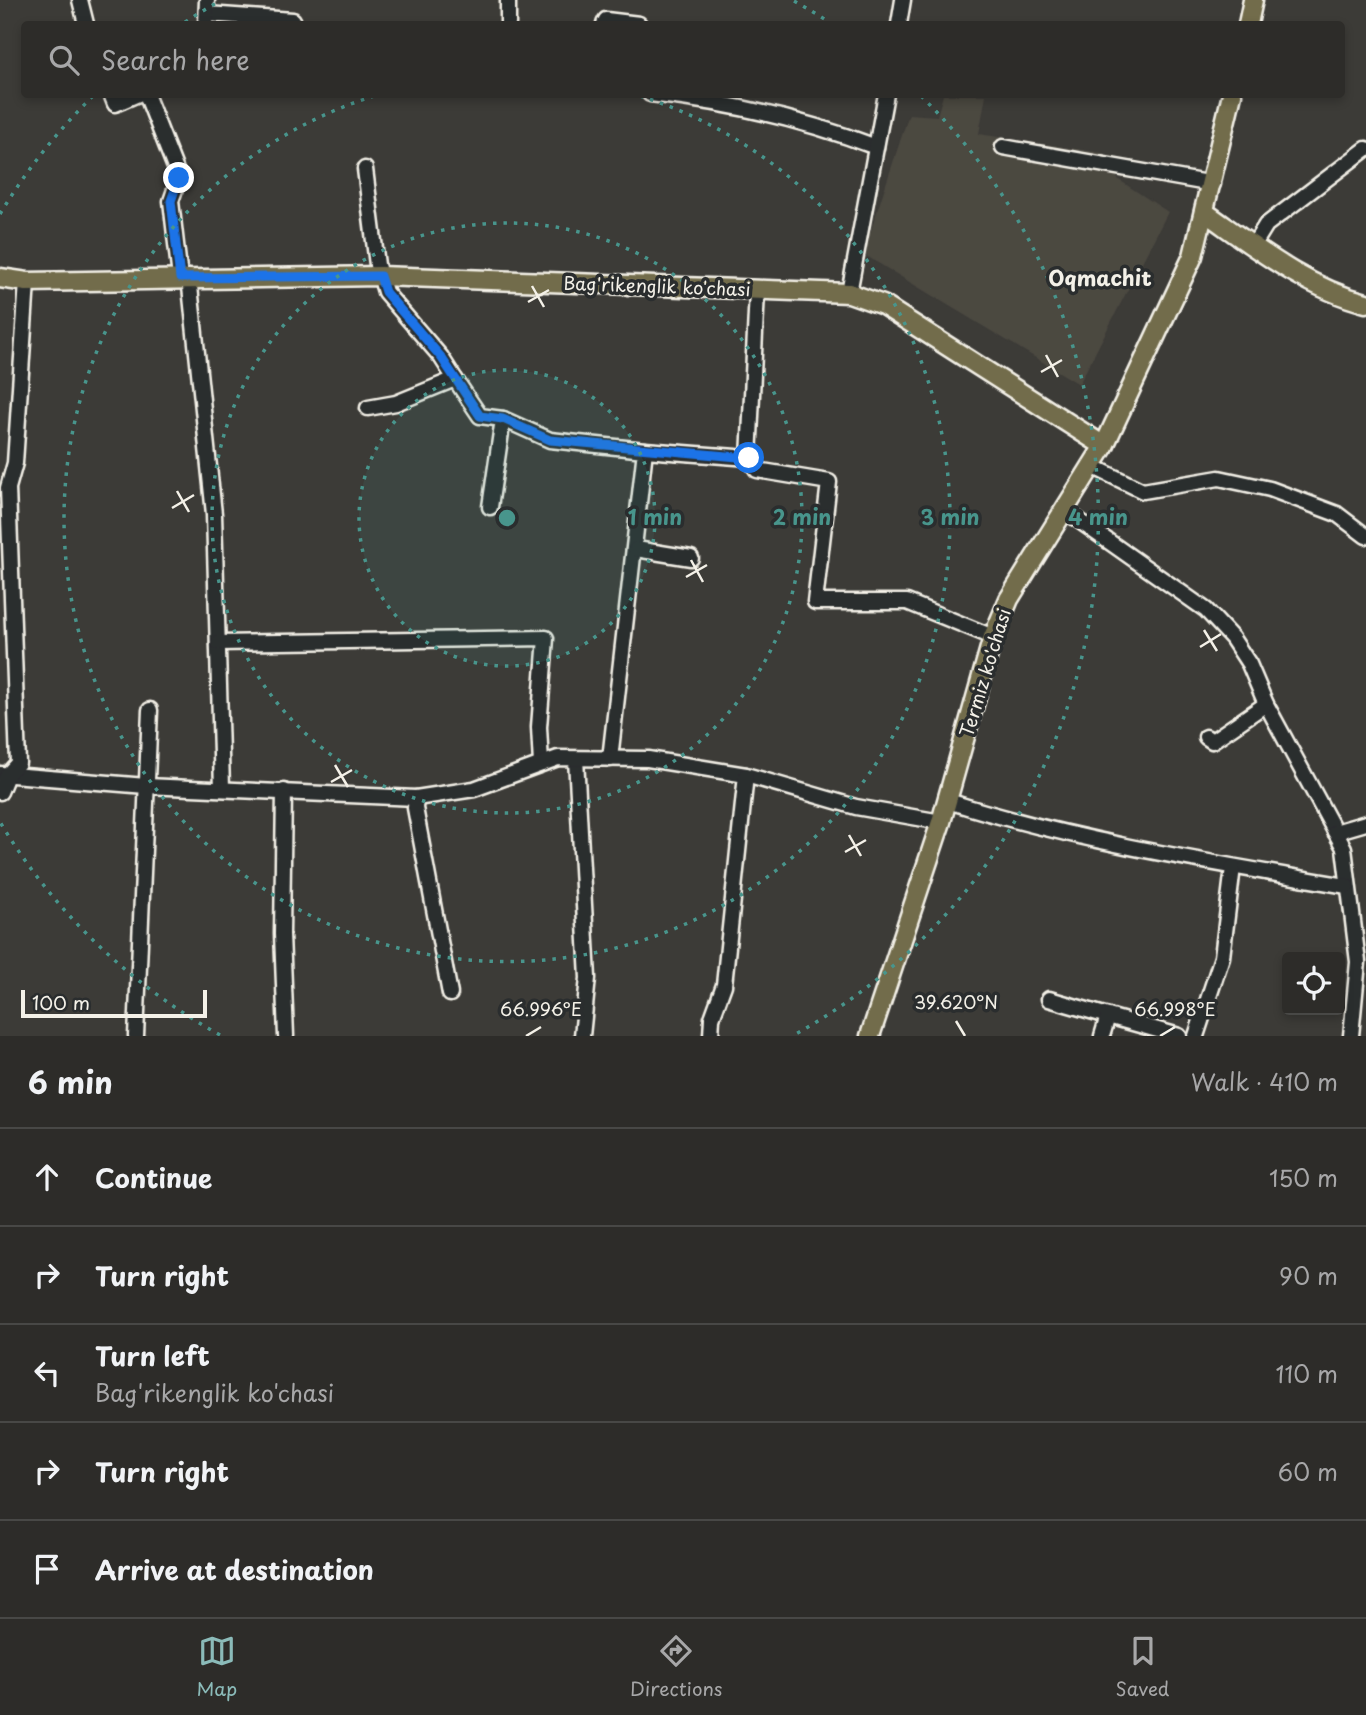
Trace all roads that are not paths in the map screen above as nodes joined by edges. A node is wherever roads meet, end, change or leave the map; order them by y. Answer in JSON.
{"nodes":[{"id":1,"x":80,"y":0,"type":"edge"},
{"id":2,"x":508,"y":0,"type":"edge"},
{"id":3,"x":903,"y":0,"type":"edge"},
{"id":4,"x":1253,"y":0,"type":"edge"},
{"id":5,"x":207,"y":13,"type":"edge"},
{"id":6,"x":293,"y":20,"type":"dead end"},
{"id":7,"x":85,"y":21,"type":"edge"},
{"id":8,"x":508,"y":21,"type":"edge"},
{"id":9,"x":900,"y":21,"type":"edge"},
{"id":10,"x":1249,"y":21,"type":"edge"},
{"id":11,"x":113,"y":98,"type":"edge"},
{"id":12,"x":129,"y":98,"type":"edge"},
{"id":13,"x":148,"y":98,"type":"edge"},
{"id":14,"x":691,"y":98,"type":"edge"},
{"id":15,"x":885,"y":98,"type":"edge"},
{"id":16,"x":1231,"y":98,"type":"edge"},
{"id":17,"x":876,"y":147,"type":"junction"},
{"id":18,"x":1003,"y":147,"type":"dead end"},
{"id":19,"x":1366,"y":149,"type":"edge"},
{"id":20,"x":365,"y":169,"type":"dead end"},
{"id":21,"x":1213,"y":184,"type":"junction"},
{"id":22,"x":1206,"y":213,"type":"junction"},
{"id":23,"x":1253,"y":246,"type":"junction"},
{"id":24,"x":380,"y":276,"type":"junction"},
{"id":25,"x":185,"y":277,"type":"junction"},
{"id":26,"x":0,"y":278,"type":"edge"},
{"id":27,"x":27,"y":282,"type":"junction"},
{"id":28,"x":757,"y":291,"type":"junction"},
{"id":29,"x":849,"y":293,"type":"junction"},
{"id":30,"x":1366,"y":303,"type":"edge"},
{"id":31,"x":455,"y":379,"type":"junction"},
{"id":32,"x":368,"y":408,"type":"dead end"},
{"id":33,"x":503,"y":419,"type":"junction"},
{"id":34,"x":1104,"y":446,"type":"junction"},
{"id":35,"x":645,"y":450,"type":"junction"},
{"id":36,"x":749,"y":458,"type":"junction"},
{"id":37,"x":1093,"y":466,"type":"junction"},
{"id":38,"x":490,"y":507,"type":"dead end"},
{"id":39,"x":1064,"y":510,"type":"junction"},
{"id":40,"x":4,"y":533,"type":"edge"},
{"id":41,"x":1366,"y":536,"type":"edge"},
{"id":42,"x":636,"y":549,"type":"junction"},
{"id":43,"x":691,"y":558,"type":"dead end"},
{"id":44,"x":993,"y":637,"type":"junction"},
{"id":45,"x":218,"y":643,"type":"junction"},
{"id":46,"x":1266,"y":704,"type":"junction"},
{"id":47,"x":150,"y":710,"type":"dead end"},
{"id":48,"x":1206,"y":737,"type":"dead end"},
{"id":49,"x":576,"y":759,"type":"junction"},
{"id":50,"x":610,"y":759,"type":"junction"},
{"id":51,"x":541,"y":764,"type":"junction"},
{"id":52,"x":4,"y":774,"type":"edge"},
{"id":53,"x":746,"y":775,"type":"junction"},
{"id":54,"x":146,"y":786,"type":"junction"},
{"id":55,"x":222,"y":788,"type":"junction"},
{"id":56,"x":284,"y":791,"type":"junction"},
{"id":57,"x":0,"y":792,"type":"edge"},
{"id":58,"x":416,"y":798,"type":"junction"},
{"id":59,"x":948,"y":801,"type":"junction"},
{"id":60,"x":941,"y":822,"type":"junction"},
{"id":61,"x":1366,"y":823,"type":"edge"},
{"id":62,"x":1335,"y":832,"type":"junction"},
{"id":63,"x":1233,"y":867,"type":"junction"},
{"id":64,"x":1347,"y":886,"type":"junction"},
{"id":65,"x":450,"y":994,"type":"dead end"},
{"id":66,"x":1049,"y":999,"type":"dead end"},
{"id":67,"x":1108,"y":1016,"type":"junction"},
{"id":68,"x":136,"y":1036,"type":"edge"},
{"id":69,"x":286,"y":1036,"type":"edge"},
{"id":70,"x":582,"y":1036,"type":"edge"},
{"id":71,"x":711,"y":1036,"type":"edge"},
{"id":72,"x":870,"y":1036,"type":"edge"},
{"id":73,"x":1102,"y":1036,"type":"edge"},
{"id":74,"x":1179,"y":1036,"type":"edge"},
{"id":75,"x":1196,"y":1036,"type":"edge"},
{"id":76,"x":1351,"y":1036,"type":"edge"}],
"edges":[{"from":1,"to":7,"type":"street"},
{"from":2,"to":8,"type":"street"},
{"from":3,"to":9,"type":"street"},
{"from":4,"to":10,"type":"main road"},
{"from":5,"to":6,"type":"street"},
{"from":11,"to":12,"type":"street"},
{"from":13,"to":25,"type":"street"},
{"from":14,"to":17,"type":"street"},
{"from":15,"to":17,"type":"street"},
{"from":16,"to":21,"type":"main road","name":"Termiz ko'chasi"},
{"from":17,"to":29,"type":"street"},
{"from":18,"to":21,"type":"street"},
{"from":19,"to":23,"type":"street"},
{"from":20,"to":24,"type":"street"},
{"from":21,"to":22,"type":"main road","name":"Termiz ko'chasi"},
{"from":22,"to":23,"type":"main road"},
{"from":22,"to":34,"type":"main road","name":"Termiz ko'chasi"},
{"from":23,"to":30,"type":"main road"},
{"from":24,"to":25,"type":"main road","name":"Bag'rikenglik ko'chasi"},
{"from":24,"to":28,"type":"main road","name":"Bag'rikenglik ko'chasi"},
{"from":24,"to":31,"type":"street"},
{"from":25,"to":27,"type":"main road","name":"Bag'rikenglik ko'chasi"},
{"from":25,"to":45,"type":"street"},
{"from":26,"to":27,"type":"main road","name":"Bag'rikenglik ko'chasi"},
{"from":27,"to":40,"type":"street"},
{"from":28,"to":29,"type":"main road","name":"Bag'rikenglik ko'chasi"},
{"from":28,"to":36,"type":"street"},
{"from":29,"to":34,"type":"main road","name":"Bag'rikenglik ko'chasi"},
{"from":31,"to":32,"type":"street"},
{"from":31,"to":33,"type":"street"},
{"from":33,"to":35,"type":"street"},
{"from":33,"to":38,"type":"street"},
{"from":34,"to":37,"type":"main road","name":"Termiz ko'chasi"},
{"from":35,"to":36,"type":"street"},
{"from":35,"to":42,"type":"street"},
{"from":36,"to":44,"type":"street"},
{"from":37,"to":39,"type":"main road","name":"Termiz ko'chasi"},
{"from":37,"to":41,"type":"street"},
{"from":39,"to":44,"type":"main road","name":"Termiz ko'chasi"},
{"from":39,"to":46,"type":"street"},
{"from":40,"to":52,"type":"street"},
{"from":42,"to":43,"type":"street"},
{"from":42,"to":50,"type":"street"},
{"from":44,"to":59,"type":"main road","name":"Termiz ko'chasi"},
{"from":45,"to":51,"type":"street"},
{"from":45,"to":55,"type":"street"},
{"from":46,"to":48,"type":"street"},
{"from":46,"to":62,"type":"street"},
{"from":47,"to":54,"type":"street"},
{"from":49,"to":50,"type":"street"},
{"from":49,"to":51,"type":"street"},
{"from":49,"to":70,"type":"street"},
{"from":50,"to":53,"type":"street"},
{"from":51,"to":58,"type":"street"},
{"from":52,"to":54,"type":"street"},
{"from":52,"to":57,"type":"street"},
{"from":53,"to":60,"type":"street"},
{"from":53,"to":71,"type":"street"},
{"from":54,"to":55,"type":"street"},
{"from":54,"to":68,"type":"street"},
{"from":55,"to":56,"type":"street"},
{"from":56,"to":58,"type":"street"},
{"from":56,"to":69,"type":"street"},
{"from":58,"to":65,"type":"street"},
{"from":59,"to":60,"type":"main road","name":"Termiz ko'chasi"},
{"from":59,"to":63,"type":"street"},
{"from":60,"to":72,"type":"main road","name":"Termiz ko'chasi"},
{"from":61,"to":62,"type":"street"},
{"from":62,"to":64,"type":"street"},
{"from":63,"to":64,"type":"street"},
{"from":63,"to":75,"type":"street"},
{"from":64,"to":76,"type":"street"},
{"from":66,"to":67,"type":"street"},
{"from":67,"to":73,"type":"street"},
{"from":67,"to":74,"type":"street"}]}
